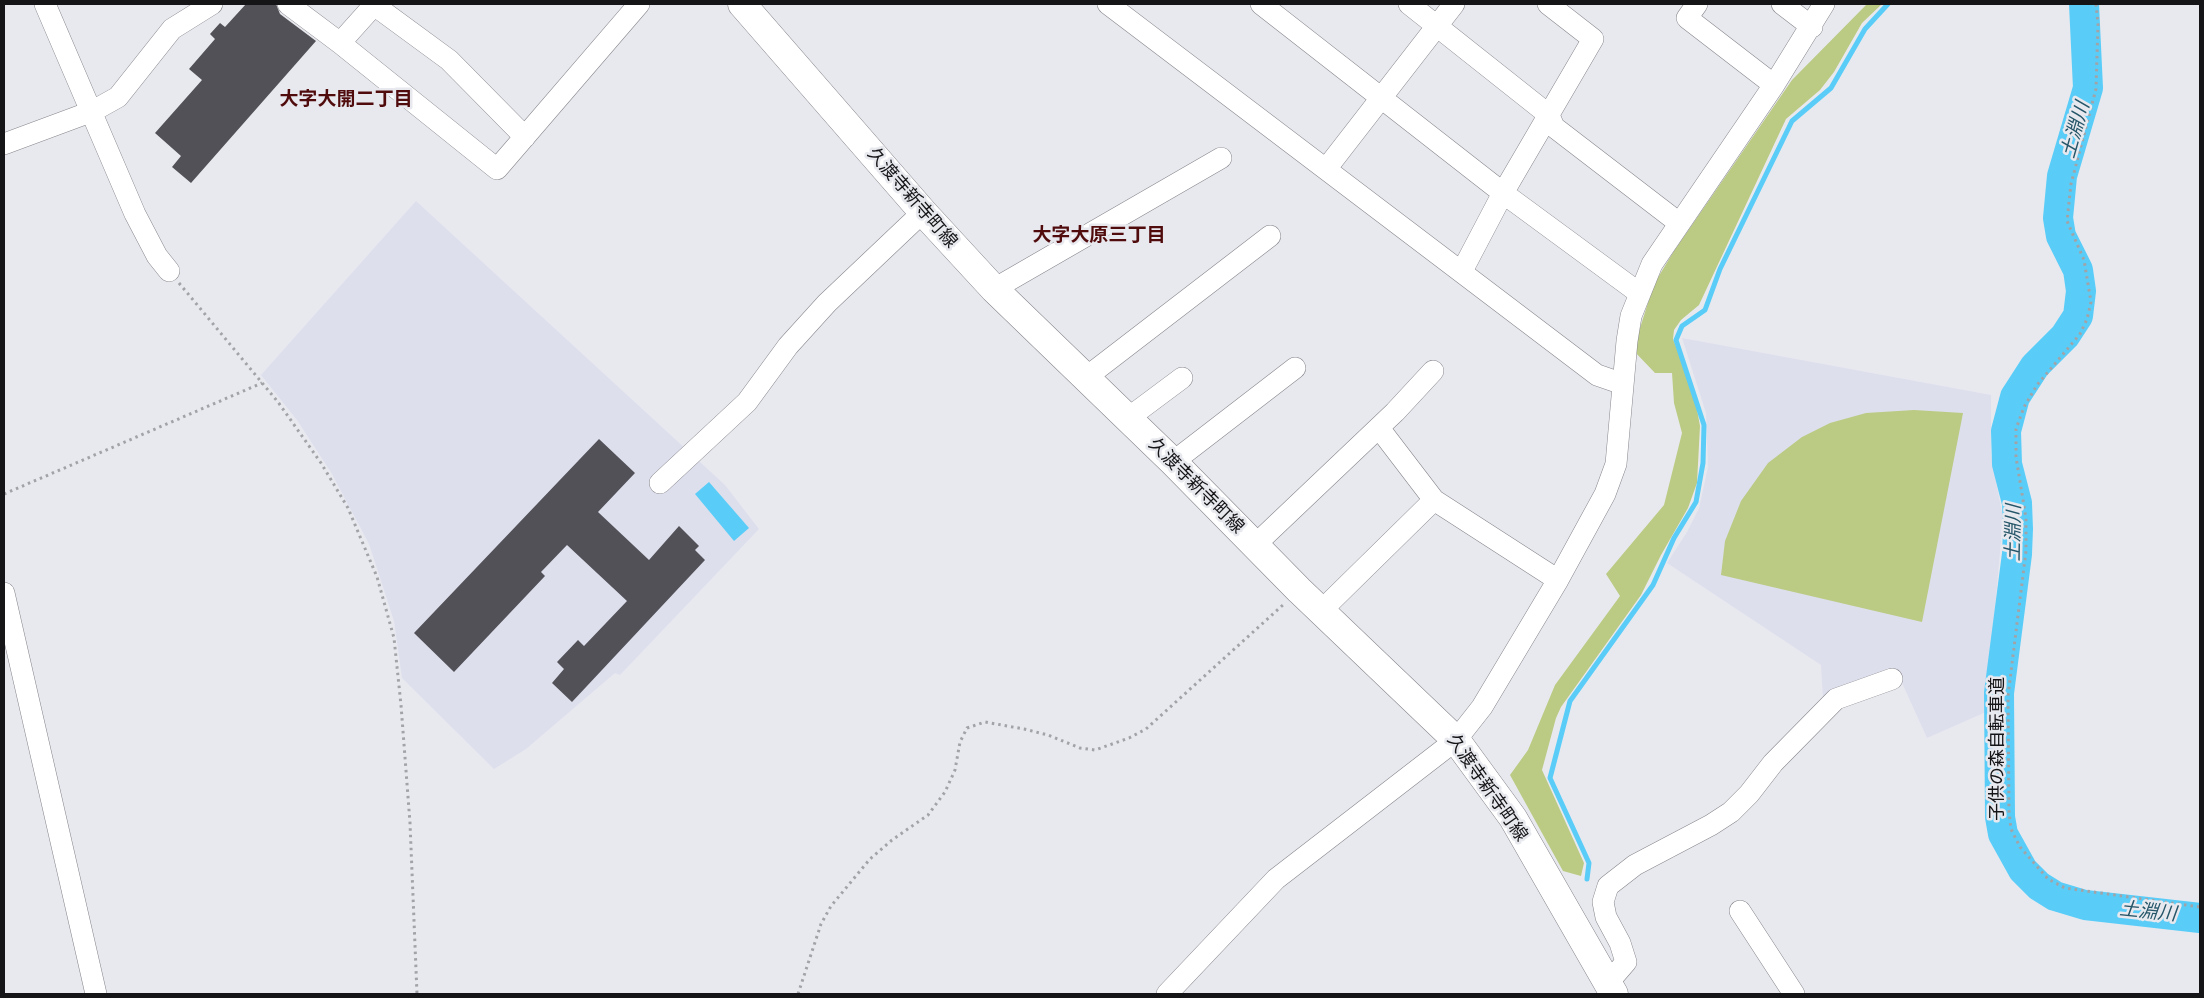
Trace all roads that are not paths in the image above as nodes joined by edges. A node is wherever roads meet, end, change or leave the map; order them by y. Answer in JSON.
{"nodes":[{"id":1,"x":45,"y":4,"type":"edge"},
{"id":2,"x":212,"y":4,"type":"edge"},
{"id":3,"x":288,"y":4,"type":"edge"},
{"id":4,"x":375,"y":4,"type":"edge"},
{"id":5,"x":639,"y":4,"type":"edge"},
{"id":6,"x":1108,"y":4,"type":"edge"},
{"id":7,"x":1261,"y":4,"type":"edge"},
{"id":8,"x":1409,"y":4,"type":"edge"},
{"id":9,"x":1454,"y":4,"type":"edge"},
{"id":10,"x":1548,"y":4,"type":"edge"},
{"id":11,"x":1697,"y":4,"type":"edge"},
{"id":12,"x":1782,"y":4,"type":"edge"},
{"id":13,"x":1824,"y":4,"type":"edge"},
{"id":14,"x":748,"y":6,"type":"edge"},
{"id":15,"x":1437,"y":25,"type":"junction"},
{"id":16,"x":1812,"y":27,"type":"junction"},
{"id":17,"x":340,"y":43,"type":"junction"},
{"id":18,"x":1774,"y":85,"type":"junction"},
{"id":19,"x":1382,"y":97,"type":"junction"},
{"id":20,"x":93,"y":111,"type":"junction"},
{"id":21,"x":1549,"y":115,"type":"junction"},
{"id":22,"x":525,"y":137,"type":"junction"},
{"id":23,"x":4,"y":144,"type":"edge"},
{"id":24,"x":1221,"y":158,"type":"dead end"},
{"id":25,"x":1326,"y":169,"type":"junction"},
{"id":26,"x":1504,"y":193,"type":"junction"},
{"id":27,"x":923,"y":212,"type":"junction"},
{"id":28,"x":1680,"y":223,"type":"junction"},
{"id":29,"x":1270,"y":236,"type":"dead end"},
{"id":30,"x":169,"y":271,"type":"road end"},
{"id":31,"x":1462,"y":272,"type":"junction"},
{"id":32,"x":994,"y":289,"type":"junction"},
{"id":33,"x":1639,"y":293,"type":"junction"},
{"id":34,"x":1294,"y":368,"type":"dead end"},
{"id":35,"x":1433,"y":371,"type":"dead end"},
{"id":36,"x":1084,"y":378,"type":"junction"},
{"id":37,"x":1182,"y":378,"type":"dead end"},
{"id":38,"x":1623,"y":384,"type":"junction"},
{"id":39,"x":1127,"y":419,"type":"junction"},
{"id":40,"x":1380,"y":428,"type":"junction"},
{"id":41,"x":1173,"y":462,"type":"junction"},
{"id":42,"x":660,"y":483,"type":"dead end"},
{"id":43,"x":1434,"y":500,"type":"junction"},
{"id":44,"x":1255,"y":546,"type":"junction"},
{"id":45,"x":1558,"y":580,"type":"junction"},
{"id":46,"x":4,"y":593,"type":"edge"},
{"id":47,"x":1322,"y":610,"type":"junction"},
{"id":48,"x":1892,"y":679,"type":"dead end"},
{"id":49,"x":1456,"y":740,"type":"junction"},
{"id":50,"x":1740,"y":911,"type":"dead end"},
{"id":51,"x":1610,"y":989,"type":"edge"},
{"id":52,"x":96,"y":994,"type":"edge"},
{"id":53,"x":1167,"y":994,"type":"edge"},
{"id":54,"x":1794,"y":994,"type":"edge"}],
"edges":[{"from":1,"to":20,"type":"street"},
{"from":2,"to":20,"type":"street"},
{"from":3,"to":17,"type":"street"},
{"from":4,"to":17,"type":"street"},
{"from":4,"to":22,"type":"street"},
{"from":5,"to":22,"type":"street"},
{"from":6,"to":25,"type":"street"},
{"from":7,"to":19,"type":"street"},
{"from":8,"to":15,"type":"street"},
{"from":9,"to":15,"type":"street"},
{"from":10,"to":21,"type":"street"},
{"from":11,"to":18,"type":"street"},
{"from":12,"to":16,"type":"street"},
{"from":13,"to":16,"type":"street"},
{"from":14,"to":27,"type":"main road","name":"久渡寺新寺町線"},
{"from":15,"to":19,"type":"street"},
{"from":15,"to":21,"type":"street"},
{"from":16,"to":18,"type":"street"},
{"from":17,"to":22,"type":"street"},
{"from":18,"to":28,"type":"street"},
{"from":19,"to":25,"type":"street"},
{"from":19,"to":26,"type":"street"},
{"from":20,"to":23,"type":"street"},
{"from":20,"to":30,"type":"street"},
{"from":21,"to":26,"type":"street"},
{"from":21,"to":28,"type":"street"},
{"from":24,"to":32,"type":"street"},
{"from":25,"to":31,"type":"street"},
{"from":26,"to":31,"type":"street"},
{"from":26,"to":33,"type":"street"},
{"from":27,"to":32,"type":"main road","name":"久渡寺新寺町線"},
{"from":27,"to":42,"type":"street"},
{"from":28,"to":33,"type":"street"},
{"from":29,"to":36,"type":"street"},
{"from":31,"to":38,"type":"street"},
{"from":32,"to":36,"type":"main road","name":"久渡寺新寺町線"},
{"from":33,"to":38,"type":"street"},
{"from":34,"to":41,"type":"street"},
{"from":35,"to":40,"type":"street"},
{"from":36,"to":39,"type":"main road","name":"久渡寺新寺町線"},
{"from":37,"to":39,"type":"street"},
{"from":38,"to":45,"type":"street"},
{"from":39,"to":41,"type":"main road","name":"久渡寺新寺町線"},
{"from":40,"to":43,"type":"street"},
{"from":40,"to":44,"type":"street"},
{"from":41,"to":44,"type":"main road","name":"久渡寺新寺町線"},
{"from":43,"to":45,"type":"street"},
{"from":43,"to":47,"type":"street"},
{"from":44,"to":47,"type":"main road","name":"久渡寺新寺町線"},
{"from":45,"to":49,"type":"street"},
{"from":46,"to":52,"type":"street"},
{"from":47,"to":49,"type":"main road","name":"久渡寺新寺町線"},
{"from":48,"to":51,"type":"street"},
{"from":49,"to":51,"type":"main road","name":"久渡寺新寺町線"},
{"from":49,"to":53,"type":"street"},
{"from":50,"to":54,"type":"street"}]}
